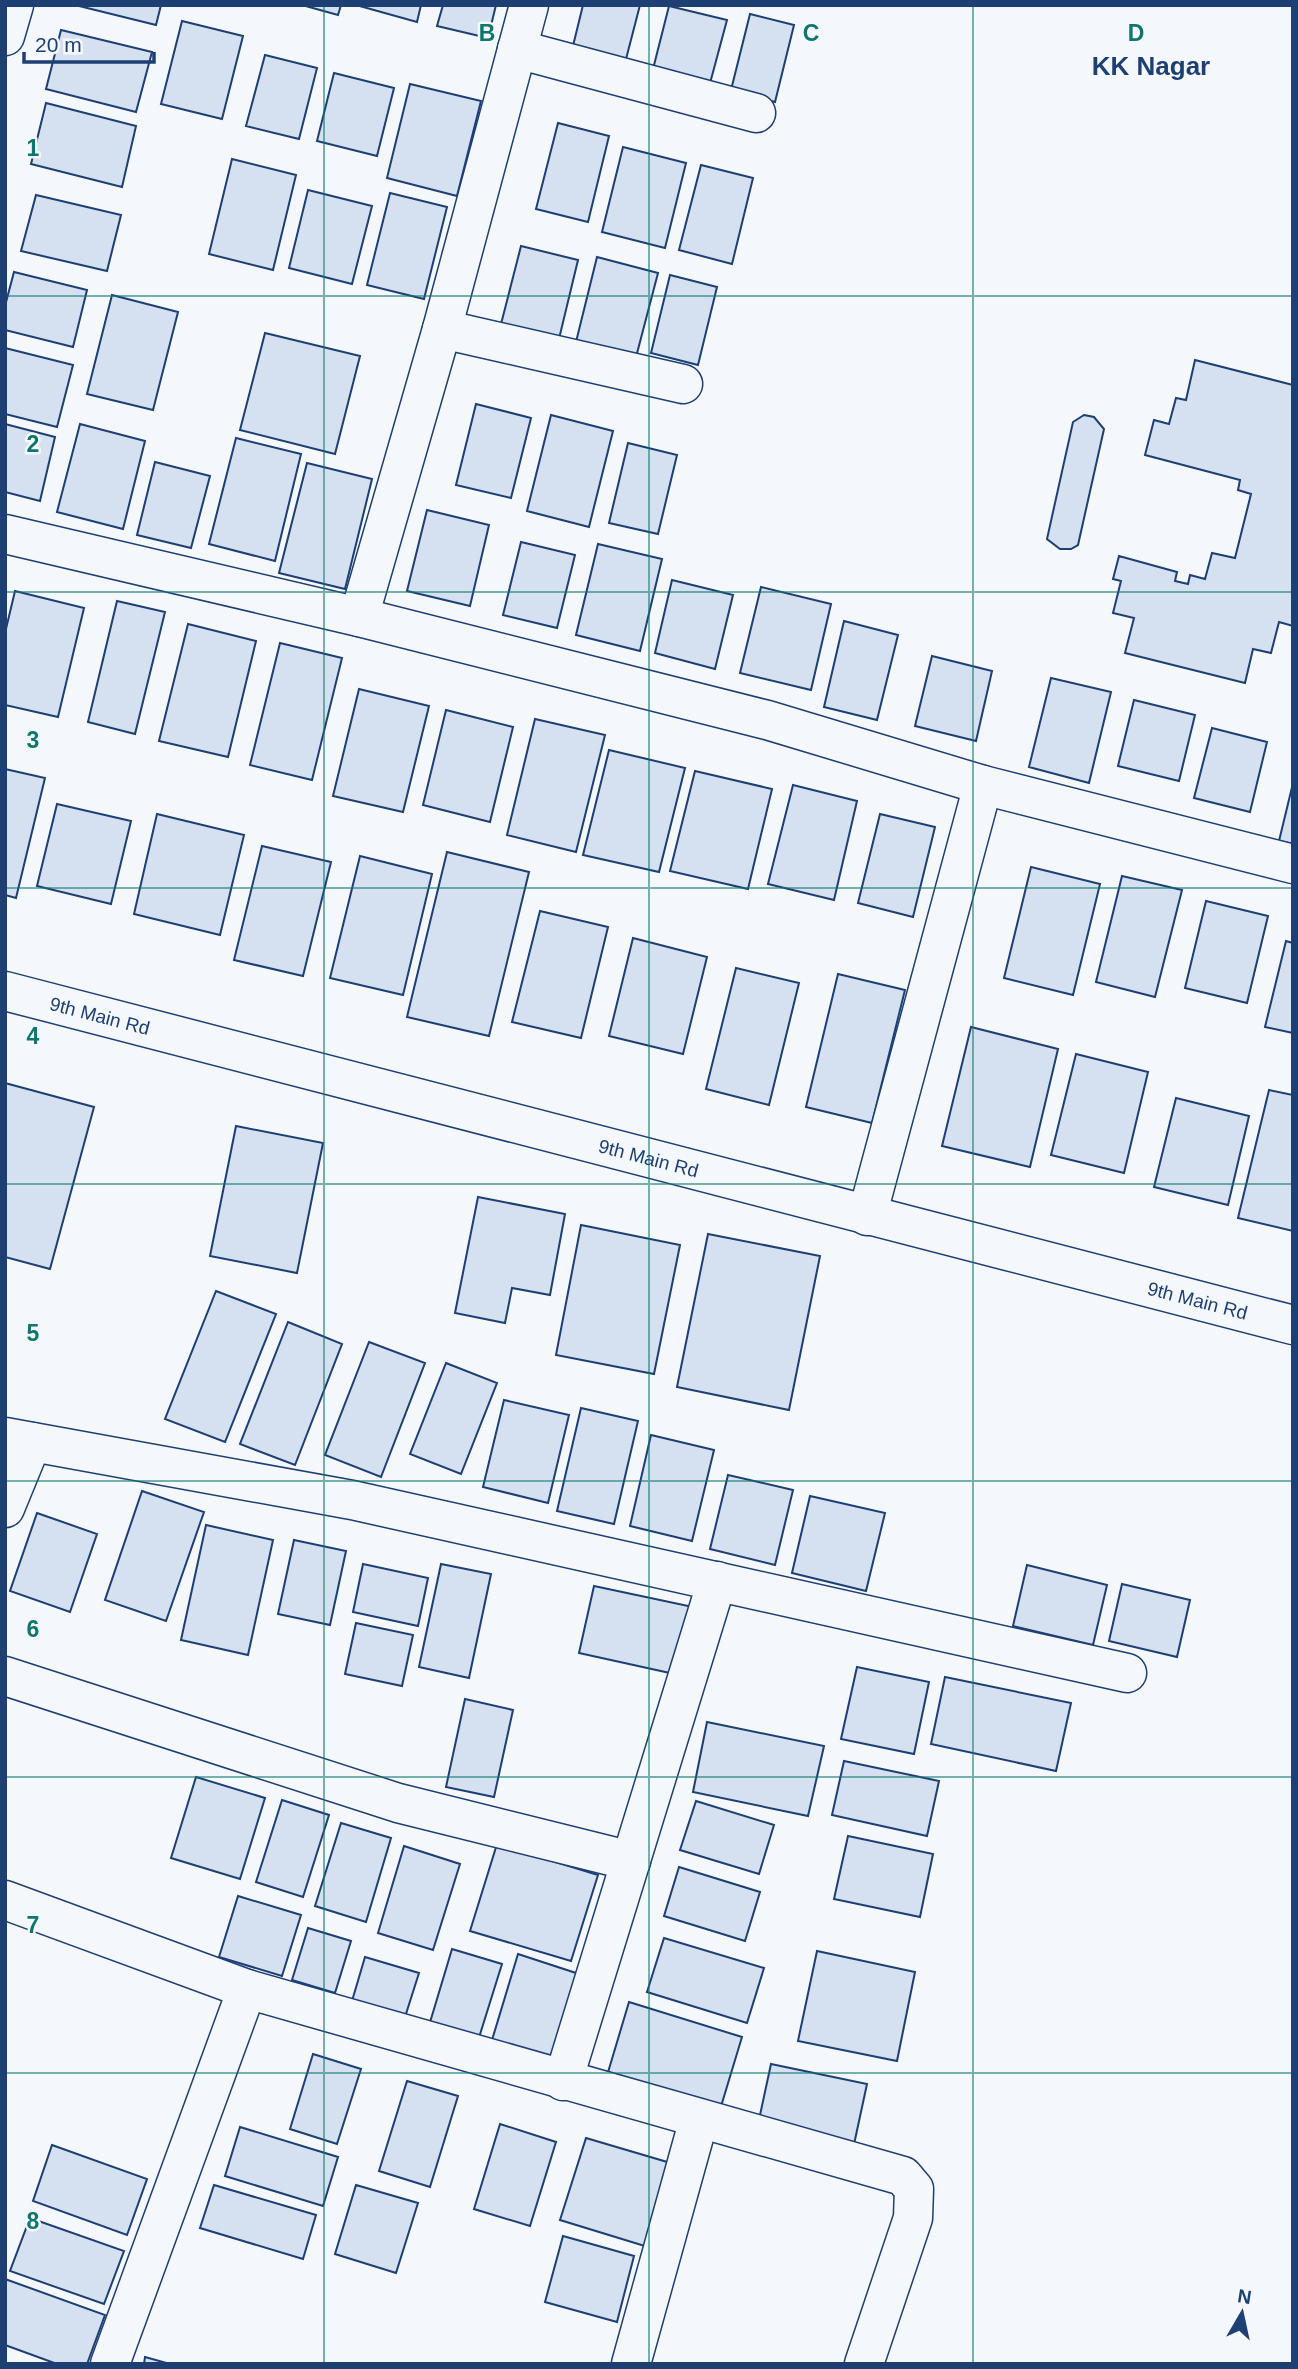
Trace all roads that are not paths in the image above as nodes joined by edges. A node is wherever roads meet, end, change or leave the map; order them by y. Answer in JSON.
{"nodes":[{"id":1,"x":14,"y":5,"type":"edge"},
{"id":2,"x":529,"y":5,"type":"edge"},
{"id":3,"x":5,"y":36,"type":"edge"},
{"id":4,"x":517,"y":49,"type":"junction"},
{"id":5,"x":756,"y":113,"type":"dead end"},
{"id":6,"x":442,"y":329,"type":"junction"},
{"id":7,"x":682,"y":384,"type":"dead end"},
{"id":8,"x":5,"y":534,"type":"edge"},
{"id":9,"x":359,"y":617,"type":"junction"},
{"id":10,"x":983,"y":785,"type":"junction"},
{"id":11,"x":1293,"y":864,"type":"edge"},
{"id":12,"x":5,"y":991,"type":"edge"},
{"id":13,"x":867,"y":1216,"type":"junction"},
{"id":14,"x":1293,"y":1325,"type":"edge"},
{"id":15,"x":18,"y":1439,"type":"edge"},
{"id":16,"x":5,"y":1508,"type":"edge"},
{"id":17,"x":717,"y":1581,"type":"junction"},
{"id":18,"x":1127,"y":1673,"type":"dead end"},
{"id":19,"x":5,"y":1676,"type":"edge"},
{"id":20,"x":631,"y":1861,"type":"junction"},
{"id":21,"x":5,"y":1900,"type":"edge"},
{"id":22,"x":247,"y":1989,"type":"junction"},
{"id":23,"x":563,"y":2081,"type":"junction"},
{"id":24,"x":699,"y":2119,"type":"junction"},
{"id":25,"x":110,"y":2364,"type":"edge"},
{"id":26,"x":631,"y":2364,"type":"edge"},
{"id":27,"x":864,"y":2364,"type":"edge"}],
"edges":[{"from":1,"to":3,"type":"street"},
{"from":2,"to":4,"type":"street"},
{"from":4,"to":5,"type":"street"},
{"from":4,"to":6,"type":"street"},
{"from":6,"to":7,"type":"street"},
{"from":6,"to":9,"type":"street"},
{"from":8,"to":9,"type":"street"},
{"from":9,"to":10,"type":"street"},
{"from":10,"to":11,"type":"street"},
{"from":10,"to":13,"type":"street"},
{"from":12,"to":13,"type":"street","name":"9th Main Rd"},
{"from":13,"to":14,"type":"street","name":"9th Main Rd"},
{"from":15,"to":16,"type":"street"},
{"from":15,"to":17,"type":"street"},
{"from":17,"to":18,"type":"street"},
{"from":17,"to":20,"type":"street"},
{"from":19,"to":20,"type":"street"},
{"from":20,"to":23,"type":"street"},
{"from":21,"to":22,"type":"street"},
{"from":22,"to":23,"type":"street"},
{"from":22,"to":25,"type":"street"},
{"from":23,"to":24,"type":"street"},
{"from":24,"to":26,"type":"street"},
{"from":24,"to":27,"type":"street"}]}
